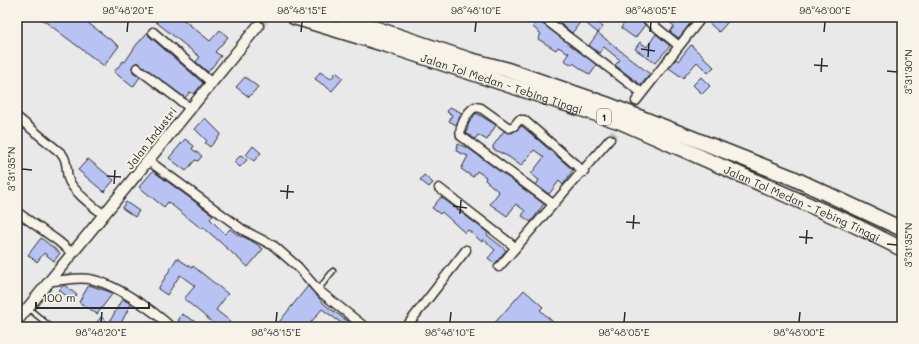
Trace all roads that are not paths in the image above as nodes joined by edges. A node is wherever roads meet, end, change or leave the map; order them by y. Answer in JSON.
{"nodes":[{"id":1,"x":294,"y":17,"type":"edge"},
{"id":2,"x":341,"y":17,"type":"edge"},
{"id":3,"x":542,"y":17,"type":"edge"},
{"id":4,"x":644,"y":17,"type":"edge"},
{"id":5,"x":702,"y":17,"type":"edge"},
{"id":6,"x":258,"y":26,"type":"tunnel mouth"},
{"id":7,"x":153,"y":32,"type":"dead end"},
{"id":8,"x":679,"y":46,"type":"junction"},
{"id":9,"x":137,"y":68,"type":"dead end"},
{"id":10,"x":212,"y":82,"type":"junction"},
{"id":11,"x":642,"y":93,"type":"junction"},
{"id":12,"x":636,"y":101,"type":"tunnel mouth"},
{"id":13,"x":190,"y":108,"type":"junction"},
{"id":14,"x":17,"y":117,"type":"edge"},
{"id":15,"x":610,"y":140,"type":"tunnel mouth"},
{"id":16,"x":149,"y":161,"type":"junction"},
{"id":17,"x":584,"y":172,"type":"junction"},
{"id":18,"x":439,"y":188,"type":"dead end"},
{"id":19,"x":554,"y":204,"type":"junction"},
{"id":20,"x":17,"y":212,"type":"edge"},
{"id":21,"x":104,"y":215,"type":"junction"},
{"id":22,"x":902,"y":229,"type":"edge"},
{"id":23,"x":515,"y":247,"type":"junction"},
{"id":24,"x":902,"y":249,"type":"edge"},
{"id":25,"x":466,"y":250,"type":"dead end"},
{"id":26,"x":72,"y":253,"type":"junction"},
{"id":27,"x":499,"y":266,"type":"dead end"},
{"id":28,"x":333,"y":271,"type":"dead end"},
{"id":29,"x":49,"y":281,"type":"junction"},
{"id":30,"x":318,"y":290,"type":"junction"},
{"id":31,"x":28,"y":308,"type":"junction"},
{"id":32,"x":17,"y":321,"type":"edge"},
{"id":33,"x":51,"y":327,"type":"edge"},
{"id":34,"x":171,"y":327,"type":"edge"},
{"id":35,"x":365,"y":327,"type":"edge"},
{"id":36,"x":406,"y":327,"type":"edge"}],
"edges":[{"from":1,"to":24,"type":"highway","name":"Jalan Tol Medan - Tebing Tinggi","number":"1"},
{"from":2,"to":22,"type":"highway","number":"1"},
{"from":3,"to":11,"type":"street"},
{"from":4,"to":8,"type":"street"},
{"from":5,"to":8,"type":"street"},
{"from":6,"to":10,"type":"street","name":"Jalan Industri"},
{"from":7,"to":10,"type":"street"},
{"from":8,"to":11,"type":"street"},
{"from":9,"to":13,"type":"street"},
{"from":10,"to":13,"type":"street","name":"Jalan Industri"},
{"from":11,"to":12,"type":"street"},
{"from":13,"to":16,"type":"street","name":"Jalan Industri"},
{"from":14,"to":21,"type":"street"},
{"from":15,"to":17,"type":"street"},
{"from":16,"to":21,"type":"street","name":"Jalan Industri"},
{"from":16,"to":30,"type":"street"},
{"from":17,"to":19,"type":"street"},
{"from":17,"to":19,"type":"street"},
{"from":18,"to":23,"type":"street"},
{"from":19,"to":23,"type":"street"},
{"from":20,"to":26,"type":"street"},
{"from":21,"to":26,"type":"street","name":"Jalan Industri"},
{"from":23,"to":27,"type":"street"},
{"from":25,"to":36,"type":"street"},
{"from":26,"to":29,"type":"street","name":"Jalan Industri"},
{"from":28,"to":30,"type":"lane"},
{"from":29,"to":31,"type":"street","name":"Jalan Industri"},
{"from":29,"to":34,"type":"street"},
{"from":30,"to":35,"type":"street"},
{"from":31,"to":32,"type":"street","name":"Jalan Industri"},
{"from":31,"to":33,"type":"lane"}]}
